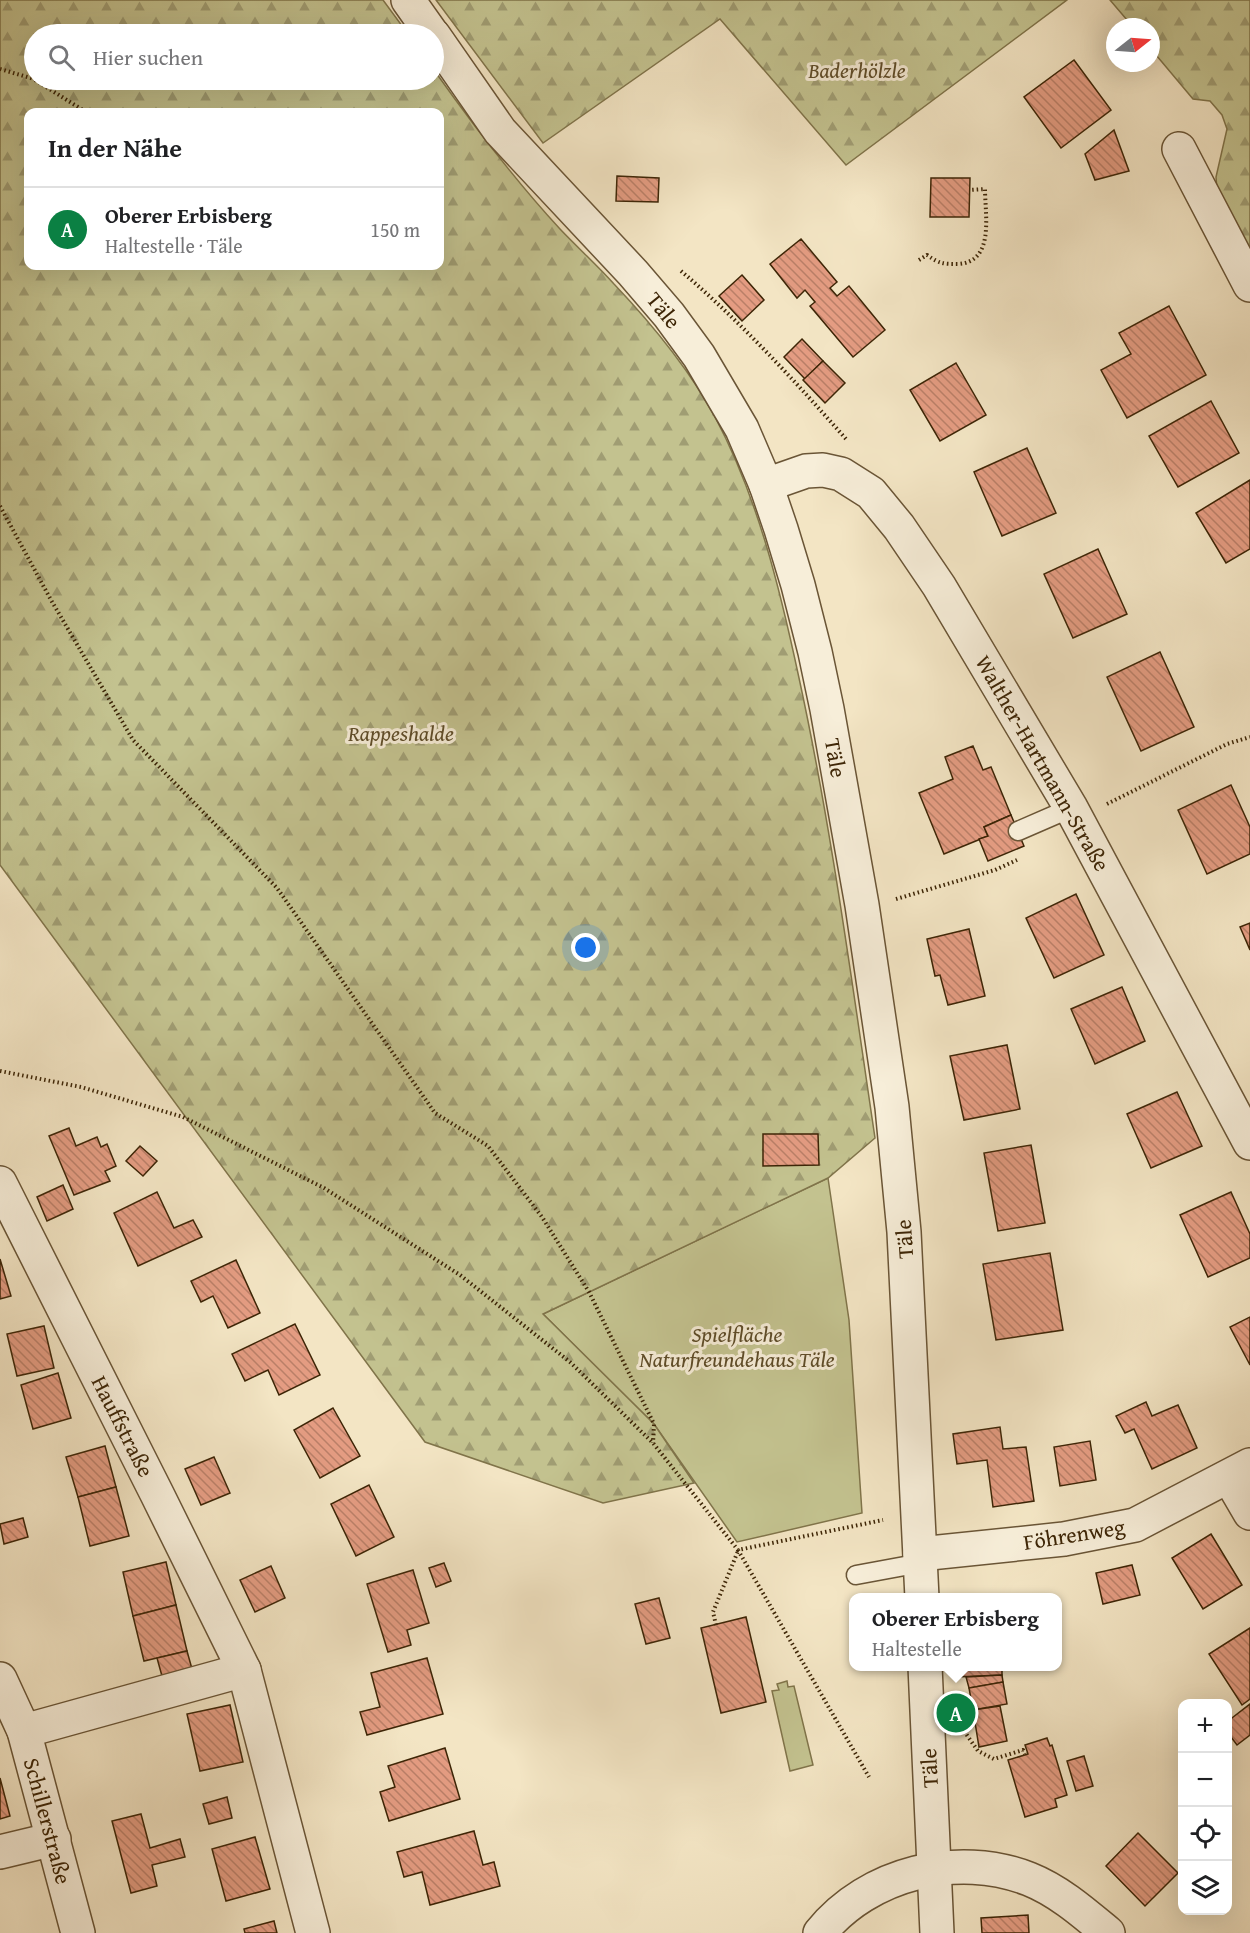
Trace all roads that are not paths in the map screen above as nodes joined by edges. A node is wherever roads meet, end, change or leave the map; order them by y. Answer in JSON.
{"nodes":[{"id":1,"x":408,"y":0,"type":"edge"},
{"id":2,"x":425,"y":24,"type":"edge"},
{"id":3,"x":444,"y":51,"type":"edge"},
{"id":4,"x":1179,"y":149,"type":"dead end"},
{"id":5,"x":1250,"y":285,"type":"edge"},
{"id":6,"x":766,"y":485,"type":"junction"},
{"id":7,"x":1074,"y":814,"type":"junction"},
{"id":8,"x":1018,"y":831,"type":"dead end"},
{"id":9,"x":1250,"y":1143,"type":"edge"},
{"id":10,"x":0,"y":1183,"type":"edge"},
{"id":11,"x":1239,"y":1471,"type":"edge"},
{"id":12,"x":1250,"y":1513,"type":"edge"},
{"id":13,"x":921,"y":1558,"type":"junction"},
{"id":14,"x":856,"y":1575,"type":"dead end"},
{"id":15,"x":922,"y":1593,"type":"edge"},
{"id":16,"x":244,"y":1670,"type":"junction"},
{"id":17,"x":925,"y":1671,"type":"edge"},
{"id":18,"x":0,"y":1678,"type":"edge"},
{"id":19,"x":24,"y":1731,"type":"junction"},
{"id":20,"x":54,"y":1839,"type":"junction"},
{"id":21,"x":0,"y":1852,"type":"edge"},
{"id":22,"x":934,"y":1869,"type":"junction"},
{"id":23,"x":78,"y":1933,"type":"edge"},
{"id":24,"x":313,"y":1933,"type":"edge"},
{"id":25,"x":820,"y":1933,"type":"edge"},
{"id":26,"x":937,"y":1933,"type":"edge"},
{"id":27,"x":1108,"y":1933,"type":"edge"}],
"edges":[{"from":1,"to":2,"type":"street","name":"Täle"},
{"from":3,"to":6,"type":"street","name":"Täle"},
{"from":4,"to":5,"type":"street"},
{"from":6,"to":7,"type":"street","name":"Walther-Hartmann-Straße"},
{"from":6,"to":13,"type":"street","name":"Täle"},
{"from":7,"to":8,"type":"lane"},
{"from":7,"to":9,"type":"street","name":"Walther-Hartmann-Straße"},
{"from":10,"to":16,"type":"street","name":"Hauffstraße"},
{"from":11,"to":12,"type":"street"},
{"from":11,"to":13,"type":"street","name":"Föhrenweg"},
{"from":13,"to":14,"type":"lane"},
{"from":13,"to":15,"type":"street","name":"Täle"},
{"from":16,"to":19,"type":"street"},
{"from":16,"to":24,"type":"street","name":"Hauffstraße"},
{"from":17,"to":22,"type":"street","name":"Täle"},
{"from":18,"to":19,"type":"street","name":"Schillerstraße"},
{"from":19,"to":20,"type":"street","name":"Schillerstraße"},
{"from":20,"to":21,"type":"street"},
{"from":20,"to":23,"type":"street","name":"Schillerstraße"},
{"from":22,"to":25,"type":"street"},
{"from":22,"to":26,"type":"street","name":"Täle"},
{"from":22,"to":27,"type":"street"}]}
